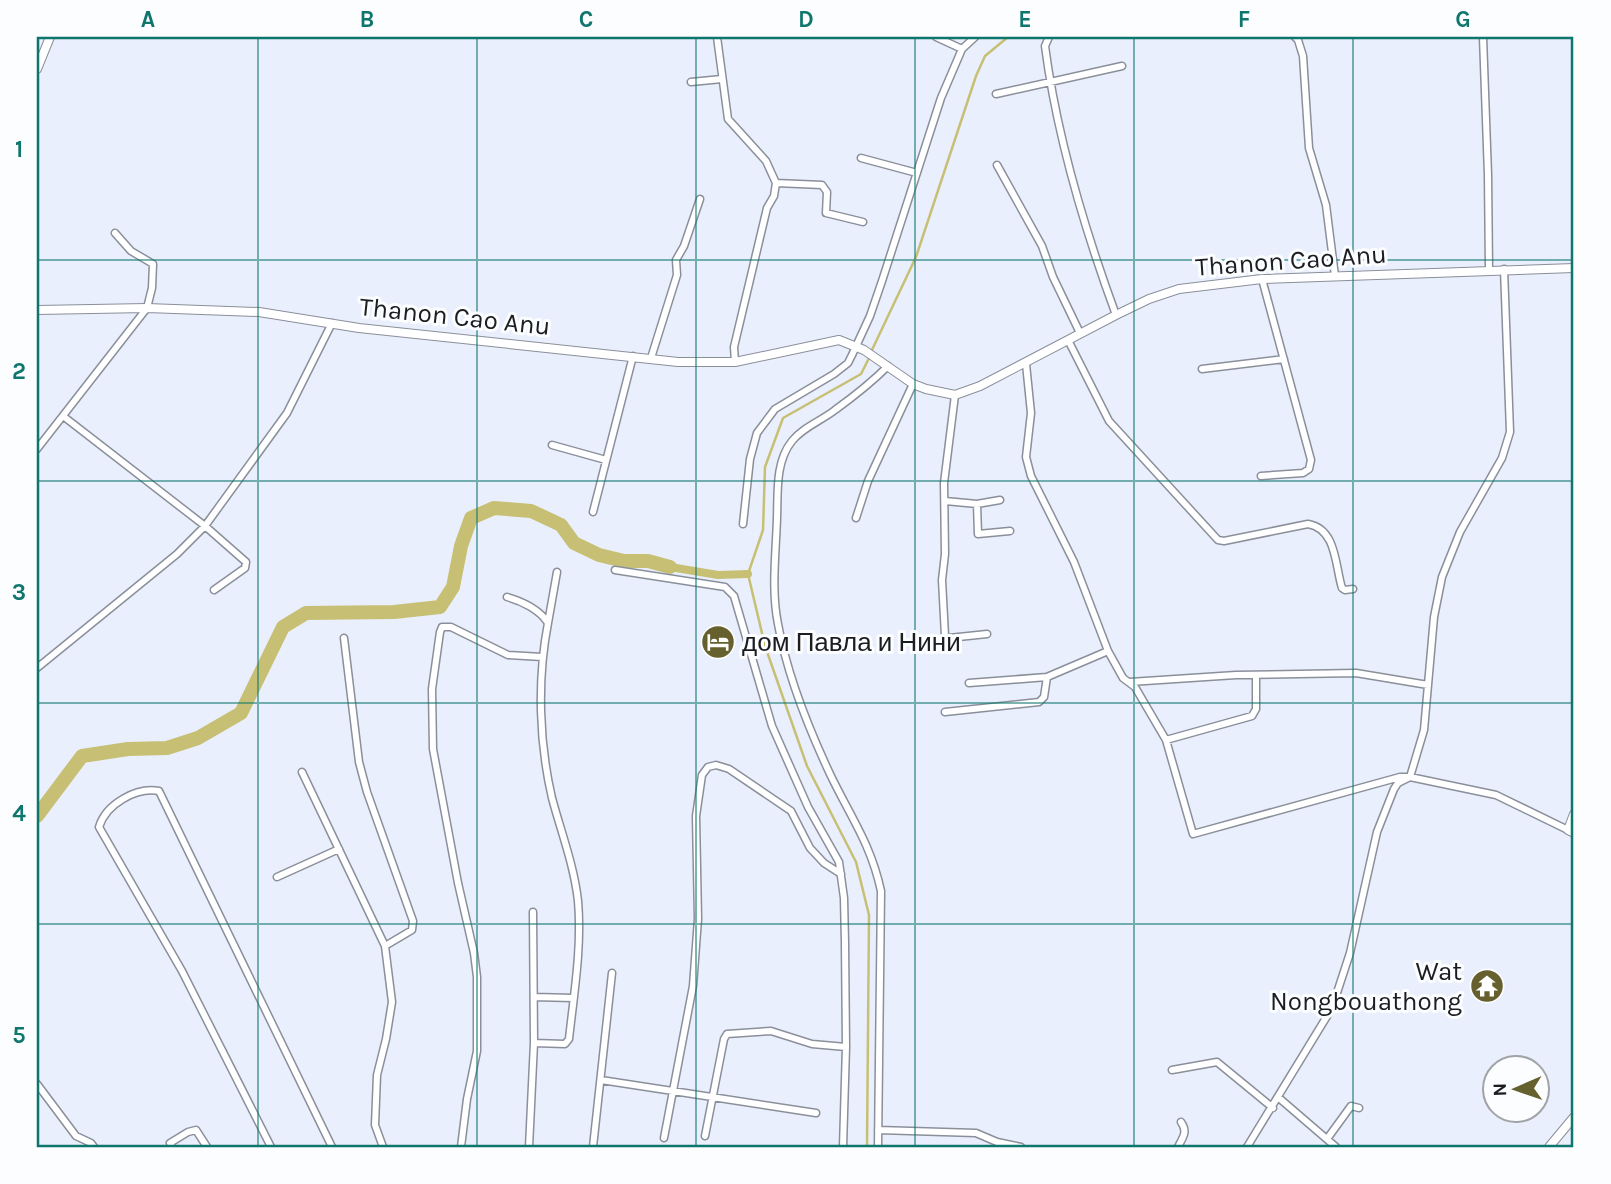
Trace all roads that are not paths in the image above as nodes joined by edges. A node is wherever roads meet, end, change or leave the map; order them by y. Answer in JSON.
{"nodes":[{"id":1,"x":50,"y":37,"type":"edge"},
{"id":2,"x":717,"y":37,"type":"edge"},
{"id":3,"x":936,"y":37,"type":"edge"},
{"id":4,"x":975,"y":37,"type":"edge"},
{"id":5,"x":1049,"y":37,"type":"edge"},
{"id":6,"x":1295,"y":37,"type":"edge"},
{"id":7,"x":1483,"y":37,"type":"edge"},
{"id":8,"x":962,"y":49,"type":"junction"},
{"id":9,"x":1122,"y":66,"type":"dead end"},
{"id":10,"x":37,"y":69,"type":"edge"},
{"id":11,"x":722,"y":79,"type":"junction"},
{"id":12,"x":691,"y":82,"type":"dead end"},
{"id":13,"x":1049,"y":82,"type":"junction"},
{"id":14,"x":996,"y":94,"type":"dead end"},
{"id":15,"x":861,"y":158,"type":"dead end"},
{"id":16,"x":997,"y":165,"type":"dead end"},
{"id":17,"x":917,"y":173,"type":"junction"},
{"id":18,"x":776,"y":183,"type":"junction"},
{"id":19,"x":700,"y":199,"type":"dead end"},
{"id":20,"x":863,"y":222,"type":"dead end"},
{"id":21,"x":116,"y":233,"type":"dead end"},
{"id":22,"x":1574,"y":268,"type":"edge"},
{"id":23,"x":1504,"y":269,"type":"junction"},
{"id":24,"x":1489,"y":270,"type":"junction"},
{"id":25,"x":1335,"y":276,"type":"junction"},
{"id":26,"x":1262,"y":279,"type":"junction"},
{"id":27,"x":147,"y":308,"type":"junction"},
{"id":28,"x":37,"y":310,"type":"edge"},
{"id":29,"x":1116,"y":315,"type":"junction"},
{"id":30,"x":331,"y":323,"type":"junction"},
{"id":31,"x":1080,"y":333,"type":"junction"},
{"id":32,"x":1068,"y":340,"type":"junction"},
{"id":33,"x":860,"y":348,"type":"junction"},
{"id":34,"x":632,"y":356,"type":"junction"},
{"id":35,"x":651,"y":359,"type":"junction"},
{"id":36,"x":1284,"y":359,"type":"junction"},
{"id":37,"x":735,"y":362,"type":"junction"},
{"id":38,"x":1026,"y":363,"type":"junction"},
{"id":39,"x":888,"y":366,"type":"junction"},
{"id":40,"x":1202,"y":369,"type":"dead end"},
{"id":41,"x":913,"y":384,"type":"junction"},
{"id":42,"x":955,"y":395,"type":"junction"},
{"id":43,"x":63,"y":416,"type":"junction"},
{"id":44,"x":552,"y":445,"type":"dead end"},
{"id":45,"x":37,"y":449,"type":"edge"},
{"id":46,"x":606,"y":460,"type":"junction"},
{"id":47,"x":1261,"y":476,"type":"dead end"},
{"id":48,"x":1000,"y":500,"type":"dead end"},
{"id":49,"x":945,"y":501,"type":"junction"},
{"id":50,"x":978,"y":504,"type":"junction"},
{"id":51,"x":593,"y":512,"type":"dead end"},
{"id":52,"x":856,"y":518,"type":"dead end"},
{"id":53,"x":743,"y":524,"type":"dead end"},
{"id":54,"x":205,"y":526,"type":"junction"},
{"id":55,"x":1010,"y":531,"type":"dead end"},
{"id":56,"x":615,"y":570,"type":"dead end"},
{"id":57,"x":557,"y":572,"type":"dead end"},
{"id":58,"x":1353,"y":589,"type":"dead end"},
{"id":59,"x":214,"y":590,"type":"dead end"},
{"id":60,"x":507,"y":597,"type":"dead end"},
{"id":61,"x":548,"y":624,"type":"junction"},
{"id":62,"x":987,"y":634,"type":"dead end"},
{"id":63,"x":344,"y":638,"type":"dead end"},
{"id":64,"x":1108,"y":651,"type":"junction"},
{"id":65,"x":541,"y":657,"type":"junction"},
{"id":66,"x":37,"y":668,"type":"edge"},
{"id":67,"x":1256,"y":674,"type":"junction"},
{"id":68,"x":1047,"y":677,"type":"junction"},
{"id":69,"x":969,"y":682,"type":"dead end"},
{"id":70,"x":1130,"y":682,"type":"junction"},
{"id":71,"x":1427,"y":685,"type":"junction"},
{"id":72,"x":945,"y":712,"type":"dead end"},
{"id":73,"x":1166,"y":740,"type":"junction"},
{"id":74,"x":302,"y":772,"type":"dead end"},
{"id":75,"x":1410,"y":777,"type":"junction"},
{"id":76,"x":1574,"y":814,"type":"edge"},
{"id":77,"x":1571,"y":832,"type":"edge"},
{"id":78,"x":339,"y":849,"type":"junction"},
{"id":79,"x":841,"y":874,"type":"junction"},
{"id":80,"x":277,"y":877,"type":"dead end"},
{"id":81,"x":533,"y":912,"type":"dead end"},
{"id":82,"x":385,"y":946,"type":"junction"},
{"id":83,"x":612,"y":973,"type":"dead end"},
{"id":84,"x":534,"y":997,"type":"junction"},
{"id":85,"x":573,"y":998,"type":"junction"},
{"id":86,"x":534,"y":1042,"type":"junction"},
{"id":87,"x":846,"y":1047,"type":"junction"},
{"id":88,"x":1172,"y":1070,"type":"dead end"},
{"id":89,"x":601,"y":1080,"type":"junction"},
{"id":90,"x":37,"y":1084,"type":"edge"},
{"id":91,"x":673,"y":1089,"type":"junction"},
{"id":92,"x":713,"y":1095,"type":"junction"},
{"id":93,"x":1279,"y":1098,"type":"junction"},
{"id":94,"x":1273,"y":1108,"type":"junction"},
{"id":95,"x":1359,"y":1108,"type":"dead end"},
{"id":96,"x":816,"y":1113,"type":"dead end"},
{"id":97,"x":1574,"y":1117,"type":"edge"},
{"id":98,"x":1181,"y":1122,"type":"dead end"},
{"id":99,"x":878,"y":1130,"type":"junction"},
{"id":100,"x":705,"y":1136,"type":"dead end"},
{"id":101,"x":664,"y":1138,"type":"dead end"},
{"id":102,"x":1327,"y":1139,"type":"junction"},
{"id":103,"x":94,"y":1147,"type":"edge"},
{"id":104,"x":172,"y":1147,"type":"edge"},
{"id":105,"x":207,"y":1147,"type":"edge"},
{"id":106,"x":271,"y":1147,"type":"edge"},
{"id":107,"x":332,"y":1147,"type":"edge"},
{"id":108,"x":383,"y":1147,"type":"edge"},
{"id":109,"x":461,"y":1147,"type":"edge"},
{"id":110,"x":529,"y":1147,"type":"edge"},
{"id":111,"x":593,"y":1147,"type":"edge"},
{"id":112,"x":844,"y":1147,"type":"edge"},
{"id":113,"x":878,"y":1147,"type":"edge"},
{"id":114,"x":1021,"y":1147,"type":"edge"},
{"id":115,"x":1178,"y":1147,"type":"edge"},
{"id":116,"x":1247,"y":1147,"type":"edge"},
{"id":117,"x":1336,"y":1147,"type":"edge"},
{"id":118,"x":1549,"y":1147,"type":"edge"}],
"edges":[{"from":1,"to":10,"type":"street"},
{"from":2,"to":11,"type":"street"},
{"from":3,"to":8,"type":"street"},
{"from":4,"to":8,"type":"street"},
{"from":5,"to":13,"type":"street"},
{"from":6,"to":25,"type":"street"},
{"from":7,"to":24,"type":"street"},
{"from":8,"to":17,"type":"street"},
{"from":9,"to":13,"type":"street"},
{"from":11,"to":12,"type":"street"},
{"from":11,"to":18,"type":"street"},
{"from":13,"to":14,"type":"street"},
{"from":13,"to":29,"type":"street"},
{"from":15,"to":17,"type":"street"},
{"from":16,"to":31,"type":"street"},
{"from":17,"to":33,"type":"street"},
{"from":18,"to":20,"type":"street"},
{"from":18,"to":37,"type":"street"},
{"from":19,"to":35,"type":"street"},
{"from":21,"to":27,"type":"street"},
{"from":22,"to":23,"type":"street","name":"Thanon Cao Anu"},
{"from":23,"to":24,"type":"street","name":"Thanon Cao Anu"},
{"from":23,"to":71,"type":"street"},
{"from":24,"to":25,"type":"street","name":"Thanon Cao Anu"},
{"from":25,"to":26,"type":"street","name":"Thanon Cao Anu"},
{"from":26,"to":29,"type":"street","name":"Thanon Cao Anu"},
{"from":26,"to":36,"type":"street"},
{"from":27,"to":28,"type":"street","name":"Thanon Cao Anu"},
{"from":27,"to":30,"type":"street","name":"Thanon Cao Anu"},
{"from":27,"to":43,"type":"street"},
{"from":29,"to":31,"type":"street","name":"Thanon Cao Anu"},
{"from":30,"to":34,"type":"street","name":"Thanon Cao Anu"},
{"from":30,"to":54,"type":"street"},
{"from":31,"to":32,"type":"street","name":"Thanon Cao Anu"},
{"from":32,"to":38,"type":"street","name":"Thanon Cao Anu"},
{"from":32,"to":58,"type":"street"},
{"from":33,"to":37,"type":"street","name":"Thanon Cao Anu"},
{"from":33,"to":39,"type":"street"},
{"from":33,"to":53,"type":"street"},
{"from":34,"to":35,"type":"street","name":"Thanon Cao Anu"},
{"from":34,"to":46,"type":"street"},
{"from":35,"to":37,"type":"street","name":"Thanon Cao Anu"},
{"from":36,"to":40,"type":"street"},
{"from":36,"to":47,"type":"street"},
{"from":38,"to":42,"type":"street","name":"Thanon Cao Anu"},
{"from":38,"to":64,"type":"street"},
{"from":39,"to":41,"type":"street"},
{"from":39,"to":99,"type":"street"},
{"from":41,"to":42,"type":"street"},
{"from":41,"to":52,"type":"street"},
{"from":42,"to":49,"type":"street"},
{"from":43,"to":45,"type":"street"},
{"from":43,"to":54,"type":"street"},
{"from":44,"to":46,"type":"street"},
{"from":46,"to":51,"type":"street"},
{"from":48,"to":50,"type":"street"},
{"from":49,"to":50,"type":"street"},
{"from":49,"to":62,"type":"street"},
{"from":50,"to":55,"type":"street"},
{"from":54,"to":59,"type":"street"},
{"from":54,"to":66,"type":"street"},
{"from":56,"to":79,"type":"street"},
{"from":57,"to":61,"type":"street"},
{"from":60,"to":61,"type":"street"},
{"from":61,"to":65,"type":"street"},
{"from":63,"to":82,"type":"street"},
{"from":64,"to":68,"type":"street"},
{"from":64,"to":70,"type":"street"},
{"from":65,"to":85,"type":"street"},
{"from":65,"to":109,"type":"street"},
{"from":67,"to":70,"type":"street"},
{"from":67,"to":71,"type":"street"},
{"from":67,"to":73,"type":"street"},
{"from":68,"to":69,"type":"street"},
{"from":68,"to":72,"type":"street"},
{"from":70,"to":73,"type":"street"},
{"from":71,"to":75,"type":"street"},
{"from":73,"to":75,"type":"street"},
{"from":74,"to":78,"type":"street"},
{"from":75,"to":77,"type":"street"},
{"from":75,"to":93,"type":"street"},
{"from":76,"to":77,"type":"street"},
{"from":78,"to":80,"type":"street"},
{"from":78,"to":82,"type":"street"},
{"from":79,"to":87,"type":"street"},
{"from":79,"to":91,"type":"street"},
{"from":81,"to":84,"type":"street"},
{"from":82,"to":108,"type":"street"},
{"from":83,"to":89,"type":"street"},
{"from":84,"to":85,"type":"street"},
{"from":84,"to":86,"type":"street"},
{"from":85,"to":86,"type":"street"},
{"from":86,"to":110,"type":"street"},
{"from":87,"to":92,"type":"street"},
{"from":87,"to":112,"type":"street"},
{"from":88,"to":94,"type":"street"},
{"from":89,"to":91,"type":"street"},
{"from":89,"to":111,"type":"street"},
{"from":90,"to":103,"type":"street"},
{"from":91,"to":92,"type":"street"},
{"from":91,"to":101,"type":"street"},
{"from":92,"to":96,"type":"street"},
{"from":92,"to":100,"type":"street"},
{"from":93,"to":94,"type":"street"},
{"from":93,"to":102,"type":"street"},
{"from":94,"to":116,"type":"street"},
{"from":95,"to":102,"type":"street"},
{"from":97,"to":118,"type":"street"},
{"from":98,"to":115,"type":"street"},
{"from":99,"to":113,"type":"street"},
{"from":99,"to":114,"type":"street"},
{"from":102,"to":117,"type":"street"},
{"from":104,"to":105,"type":"street"},
{"from":106,"to":107,"type":"street"}]}
